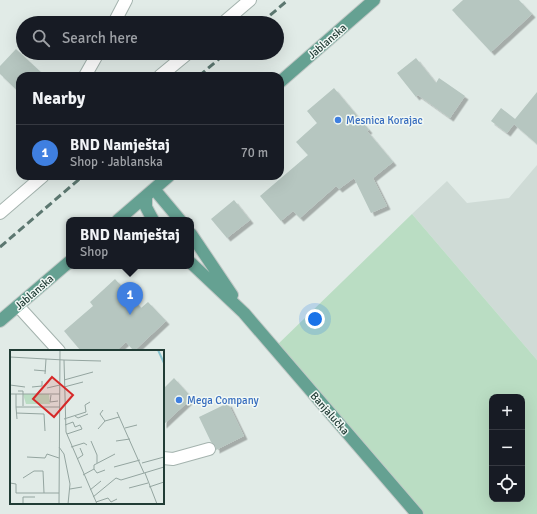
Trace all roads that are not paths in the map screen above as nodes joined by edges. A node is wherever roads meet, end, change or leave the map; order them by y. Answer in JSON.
{"nodes":[{"id":1,"x":126,"y":0,"type":"edge"},
{"id":2,"x":250,"y":0,"type":"edge"},
{"id":3,"x":374,"y":0,"type":"edge"},
{"id":4,"x":118,"y":16,"type":"edge"},
{"id":5,"x":231,"y":16,"type":"edge"},
{"id":6,"x":94,"y":60,"type":"edge"},
{"id":7,"x":179,"y":60,"type":"edge"},
{"id":8,"x":87,"y":72,"type":"edge"},
{"id":9,"x":165,"y":72,"type":"edge"},
{"id":10,"x":284,"y":79,"type":"edge"},
{"id":11,"x":38,"y":180,"type":"edge"},
{"id":12,"x":164,"y":180,"type":"edge"},
{"id":13,"x":150,"y":192,"type":"junction"},
{"id":14,"x":0,"y":213,"type":"edge"},
{"id":15,"x":121,"y":217,"type":"edge"},
{"id":16,"x":151,"y":217,"type":"edge"},
{"id":17,"x":177,"y":217,"type":"edge"},
{"id":18,"x":194,"y":238,"type":"edge"},
{"id":19,"x":66,"y":265,"type":"edge"},
{"id":20,"x":194,"y":266,"type":"edge"},
{"id":21,"x":18,"y":306,"type":"junction"},
{"id":22,"x":244,"y":313,"type":"junction"},
{"id":23,"x":0,"y":321,"type":"edge"},
{"id":24,"x":58,"y":350,"type":"edge"},
{"id":25,"x":209,"y":448,"type":"dead end"},
{"id":26,"x":164,"y":458,"type":"edge"},
{"id":27,"x":417,"y":514,"type":"edge"}],
"edges":[{"from":1,"to":4,"type":"street"},
{"from":2,"to":5,"type":"street"},
{"from":3,"to":10,"type":"main road","name":"Jablanska"},
{"from":6,"to":8,"type":"street"},
{"from":7,"to":9,"type":"street"},
{"from":11,"to":14,"type":"street"},
{"from":12,"to":13,"type":"main road"},
{"from":13,"to":15,"type":"main road"},
{"from":13,"to":16,"type":"main road"},
{"from":13,"to":17,"type":"main road"},
{"from":18,"to":22,"type":"main road"},
{"from":19,"to":21,"type":"main road","name":"Jablanska"},
{"from":20,"to":22,"type":"main road"},
{"from":21,"to":23,"type":"main road","name":"Jablanska"},
{"from":21,"to":24,"type":"street"},
{"from":22,"to":27,"type":"main road","name":"Banjalučka"},
{"from":25,"to":26,"type":"street"}]}
